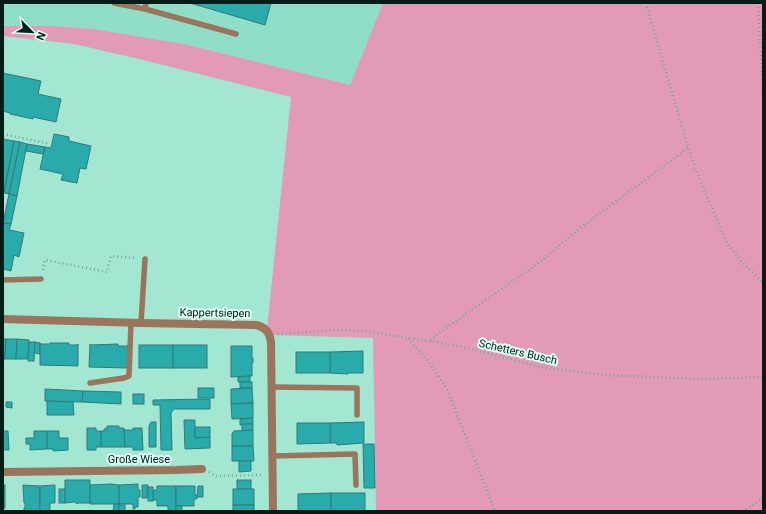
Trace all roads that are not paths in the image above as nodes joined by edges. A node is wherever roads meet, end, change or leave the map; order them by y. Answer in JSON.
{"nodes":[{"id":1,"x":114,"y":3,"type":"edge"},
{"id":2,"x":146,"y":3,"type":"edge"},
{"id":3,"x":144,"y":10,"type":"junction"},
{"id":4,"x":236,"y":34,"type":"dead end"},
{"id":5,"x":143,"y":259,"type":"road end"},
{"id":6,"x":41,"y":279,"type":"road end"},
{"id":7,"x":3,"y":280,"type":"edge"},
{"id":8,"x":3,"y":319,"type":"edge"},
{"id":9,"x":131,"y":323,"type":"junction"},
{"id":10,"x":141,"y":323,"type":"junction"},
{"id":11,"x":90,"y":383,"type":"dead end"},
{"id":12,"x":272,"y":387,"type":"junction"},
{"id":13,"x":357,"y":415,"type":"dead end"},
{"id":14,"x":273,"y":456,"type":"junction"},
{"id":15,"x":202,"y":469,"type":"road end"},
{"id":16,"x":3,"y":472,"type":"edge"},
{"id":17,"x":356,"y":485,"type":"dead end"},
{"id":18,"x":273,"y":511,"type":"edge"}],
"edges":[{"from":1,"to":3,"type":"lane"},
{"from":2,"to":3,"type":"lane"},
{"from":3,"to":4,"type":"lane"},
{"from":5,"to":10,"type":"lane"},
{"from":6,"to":7,"type":"lane"},
{"from":8,"to":9,"type":"street","name":"Kappertsiepen"},
{"from":9,"to":10,"type":"street","name":"Kappertsiepen"},
{"from":9,"to":11,"type":"lane"},
{"from":10,"to":12,"type":"street","name":"Kappertsiepen"},
{"from":12,"to":13,"type":"lane"},
{"from":12,"to":14,"type":"street"},
{"from":14,"to":17,"type":"lane"},
{"from":14,"to":18,"type":"street"},
{"from":15,"to":16,"type":"street","name":"Große Wiese"}]}
